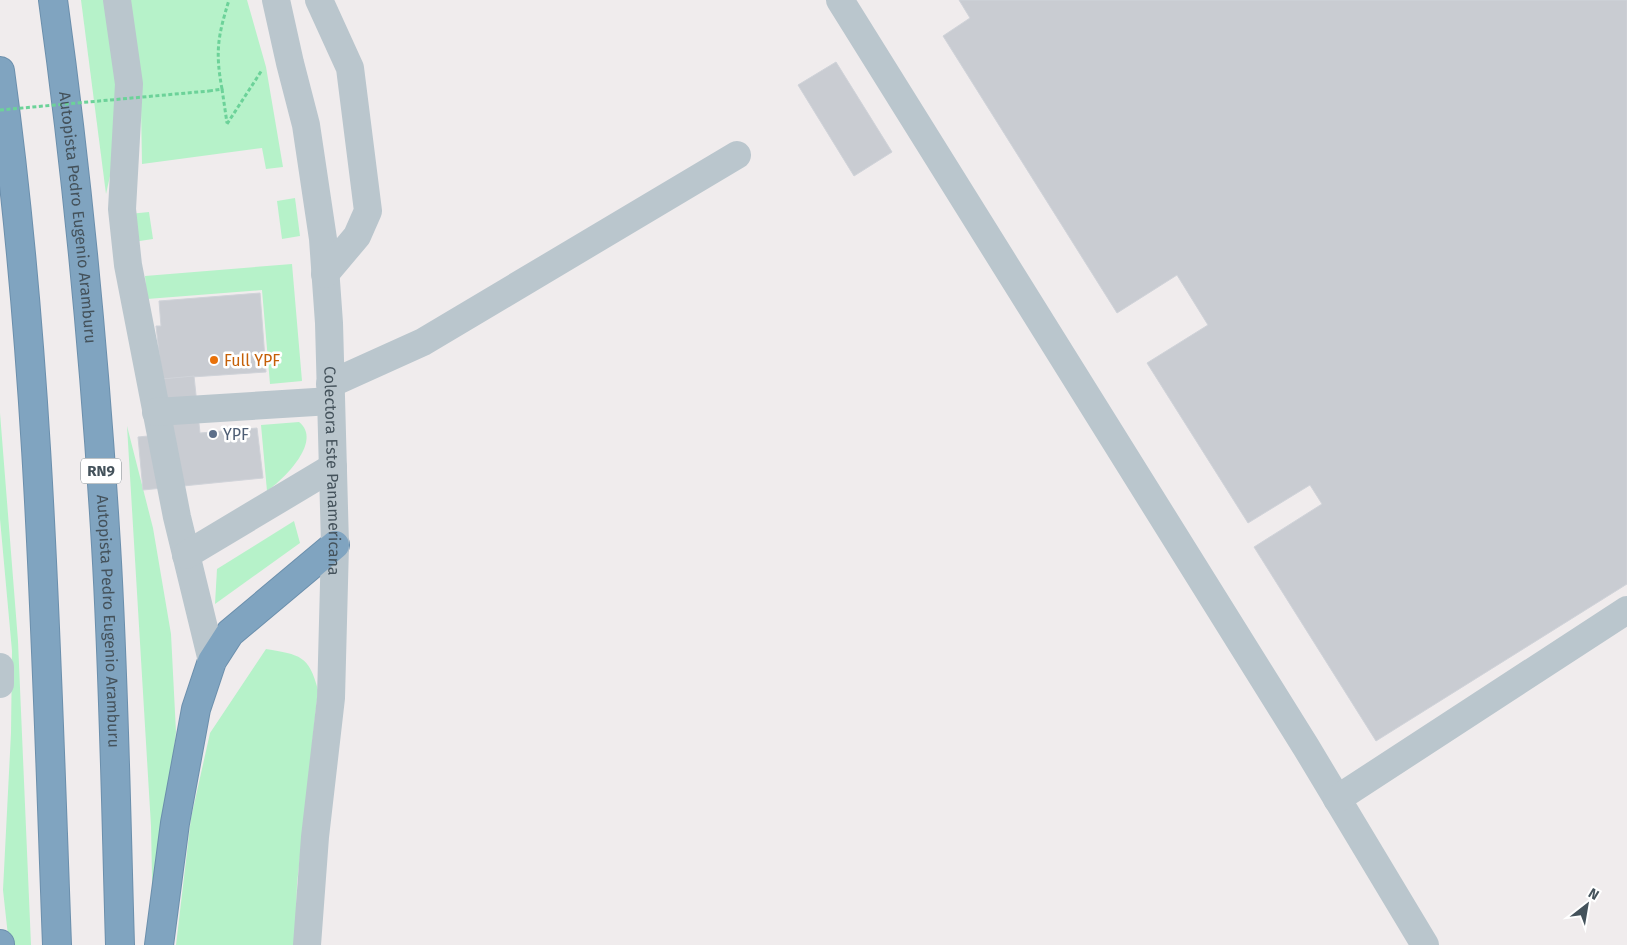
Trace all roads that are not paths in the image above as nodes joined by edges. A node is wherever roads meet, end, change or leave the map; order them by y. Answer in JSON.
{"nodes":[{"id":1,"x":54,"y":0,"type":"edge"},
{"id":2,"x":117,"y":0,"type":"edge"},
{"id":3,"x":276,"y":0,"type":"edge"},
{"id":4,"x":319,"y":0,"type":"edge"},
{"id":5,"x":840,"y":0,"type":"edge"},
{"id":6,"x":0,"y":71,"type":"edge"},
{"id":7,"x":737,"y":155,"type":"dead end"},
{"id":8,"x":325,"y":274,"type":"junction"},
{"id":9,"x":330,"y":393,"type":"junction"},
{"id":10,"x":156,"y":412,"type":"junction"},
{"id":11,"x":333,"y":466,"type":"junction"},
{"id":12,"x":336,"y":545,"type":"junction"},
{"id":13,"x":186,"y":554,"type":"junction"},
{"id":14,"x":1627,"y":610,"type":"edge"},
{"id":15,"x":212,"y":661,"type":"junction"},
{"id":16,"x":0,"y":667,"type":"edge"},
{"id":17,"x":0,"y":684,"type":"edge"},
{"id":18,"x":1337,"y":799,"type":"junction"},
{"id":19,"x":58,"y":945,"type":"edge"},
{"id":20,"x":120,"y":945,"type":"edge"},
{"id":21,"x":159,"y":945,"type":"edge"},
{"id":22,"x":307,"y":945,"type":"edge"},
{"id":23,"x":1425,"y":945,"type":"edge"}],
"edges":[{"from":1,"to":20,"type":"highway","name":"Autopista Pedro Eugenio Aramburu","number":"RN9"},
{"from":2,"to":10,"type":"street"},
{"from":3,"to":8,"type":"street","name":"Colectora Este Panamericana"},
{"from":4,"to":8,"type":"street"},
{"from":5,"to":18,"type":"street"},
{"from":6,"to":19,"type":"highway"},
{"from":7,"to":9,"type":"street"},
{"from":8,"to":9,"type":"street","name":"Colectora Este Panamericana"},
{"from":9,"to":10,"type":"street"},
{"from":9,"to":11,"type":"street","name":"Colectora Este Panamericana"},
{"from":10,"to":13,"type":"street"},
{"from":11,"to":12,"type":"street","name":"Colectora Este Panamericana"},
{"from":11,"to":13,"type":"street"},
{"from":12,"to":15,"type":"highway"},
{"from":12,"to":22,"type":"street","name":"Colectora Este Panamericana"},
{"from":13,"to":15,"type":"street"},
{"from":14,"to":18,"type":"street"},
{"from":15,"to":21,"type":"highway"},
{"from":16,"to":17,"type":"street"},
{"from":18,"to":23,"type":"street"}]}
